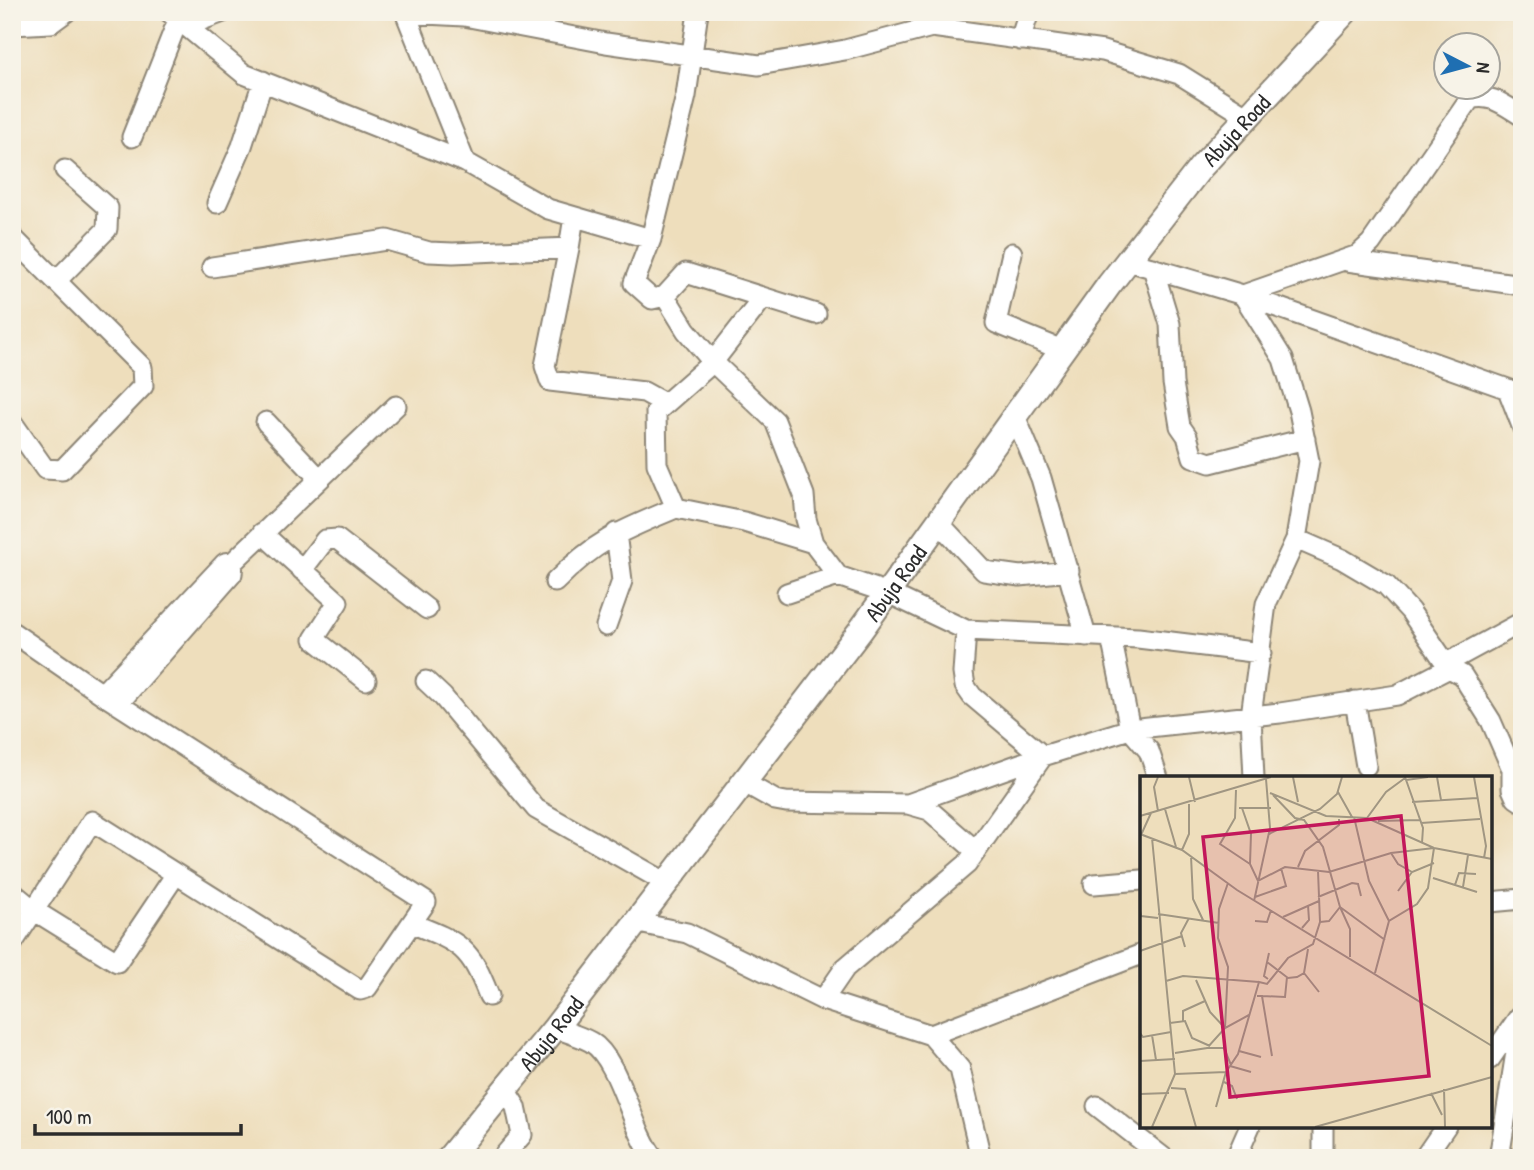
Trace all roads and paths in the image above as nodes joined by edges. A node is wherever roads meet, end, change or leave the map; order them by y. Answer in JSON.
{"nodes":[{"id":1,"x":66,"y":12,"type":"edge"},
{"id":2,"x":223,"y":12,"type":"edge"},
{"id":3,"x":698,"y":12,"type":"edge"},
{"id":4,"x":1029,"y":12,"type":"edge"},
{"id":5,"x":1345,"y":12,"type":"edge"},
{"id":6,"x":406,"y":13,"type":"edge"},
{"id":7,"x":178,"y":20,"type":"edge"},
{"id":8,"x":12,"y":25,"type":"edge"},
{"id":9,"x":1020,"y":40,"type":"junction"},
{"id":10,"x":694,"y":55,"type":"junction"},
{"id":11,"x":262,"y":81,"type":"junction"},
{"id":12,"x":1522,"y":116,"type":"edge"},
{"id":13,"x":1248,"y":117,"type":"junction"},
{"id":14,"x":132,"y":136,"type":"dead end"},
{"id":15,"x":465,"y":162,"type":"junction"},
{"id":16,"x":65,"y":170,"type":"dead end"},
{"id":17,"x":217,"y":203,"type":"dead end"},
{"id":18,"x":574,"y":217,"type":"junction"},
{"id":19,"x":12,"y":237,"type":"edge"},
{"id":20,"x":651,"y":239,"type":"junction"},
{"id":21,"x":569,"y":248,"type":"junction"},
{"id":22,"x":1012,"y":253,"type":"dead end"},
{"id":23,"x":1128,"y":261,"type":"junction"},
{"id":24,"x":1347,"y":261,"type":"junction"},
{"id":25,"x":212,"y":267,"type":"dead end"},
{"id":26,"x":1153,"y":268,"type":"junction"},
{"id":27,"x":56,"y":281,"type":"junction"},
{"id":28,"x":1522,"y":285,"type":"edge"},
{"id":29,"x":1243,"y":295,"type":"junction"},
{"id":30,"x":665,"y":296,"type":"junction"},
{"id":31,"x":763,"y":298,"type":"junction"},
{"id":32,"x":816,"y":314,"type":"dead end"},
{"id":33,"x":1062,"y":350,"type":"junction"},
{"id":34,"x":713,"y":362,"type":"junction"},
{"id":35,"x":1515,"y":392,"type":"edge"},
{"id":36,"x":664,"y":403,"type":"junction"},
{"id":37,"x":396,"y":405,"type":"dead end"},
{"id":38,"x":1015,"y":416,"type":"junction"},
{"id":39,"x":266,"y":422,"type":"dead end"},
{"id":40,"x":1522,"y":426,"type":"edge"},
{"id":41,"x":14,"y":429,"type":"edge"},
{"id":42,"x":1305,"y":439,"type":"junction"},
{"id":43,"x":315,"y":481,"type":"junction"},
{"id":44,"x":676,"y":509,"type":"junction"},
{"id":45,"x":939,"y":523,"type":"junction"},
{"id":46,"x":262,"y":533,"type":"junction"},
{"id":47,"x":616,"y":533,"type":"junction"},
{"id":48,"x":1296,"y":539,"type":"junction"},
{"id":49,"x":813,"y":543,"type":"junction"},
{"id":50,"x":302,"y":570,"type":"junction"},
{"id":51,"x":1069,"y":571,"type":"junction"},
{"id":52,"x":838,"y":576,"type":"junction"},
{"id":53,"x":555,"y":582,"type":"dead end"},
{"id":54,"x":787,"y":593,"type":"dead end"},
{"id":55,"x":888,"y":593,"type":"junction"},
{"id":56,"x":427,"y":609,"type":"dead end"},
{"id":57,"x":1522,"y":622,"type":"edge"},
{"id":58,"x":606,"y":626,"type":"dead end"},
{"id":59,"x":966,"y":630,"type":"junction"},
{"id":60,"x":12,"y":632,"type":"edge"},
{"id":61,"x":1086,"y":636,"type":"junction"},
{"id":62,"x":1111,"y":637,"type":"junction"},
{"id":63,"x":1261,"y":653,"type":"junction"},
{"id":64,"x":1449,"y":668,"type":"junction"},
{"id":65,"x":366,"y":680,"type":"dead end"},
{"id":66,"x":426,"y":681,"type":"dead end"},
{"id":67,"x":110,"y":699,"type":"junction"},
{"id":68,"x":1355,"y":701,"type":"junction"},
{"id":69,"x":1251,"y":716,"type":"junction"},
{"id":70,"x":1130,"y":729,"type":"junction"},
{"id":71,"x":1042,"y":756,"type":"junction"},
{"id":72,"x":1366,"y":766,"type":"dead end"},
{"id":73,"x":1157,"y":776,"type":"edge"},
{"id":74,"x":1254,"y":776,"type":"edge"},
{"id":75,"x":743,"y":782,"type":"junction"},
{"id":76,"x":1522,"y":802,"type":"edge"},
{"id":77,"x":908,"y":804,"type":"junction"},
{"id":78,"x":976,"y":851,"type":"junction"},
{"id":79,"x":176,"y":874,"type":"junction"},
{"id":80,"x":1140,"y":880,"type":"edge"},
{"id":81,"x":665,"y":882,"type":"junction"},
{"id":82,"x":1094,"y":884,"type":"dead end"},
{"id":83,"x":12,"y":892,"type":"edge"},
{"id":84,"x":1522,"y":899,"type":"edge"},
{"id":85,"x":1492,"y":902,"type":"edge"},
{"id":86,"x":35,"y":911,"type":"junction"},
{"id":87,"x":634,"y":922,"type":"junction"},
{"id":88,"x":413,"y":924,"type":"junction"},
{"id":89,"x":12,"y":944,"type":"edge"},
{"id":90,"x":1140,"y":955,"type":"edge"},
{"id":91,"x":489,"y":996,"type":"dead end"},
{"id":92,"x":822,"y":1000,"type":"junction"},
{"id":93,"x":1522,"y":1014,"type":"edge"},
{"id":94,"x":555,"y":1028,"type":"junction"},
{"id":95,"x":931,"y":1035,"type":"junction"},
{"id":96,"x":1492,"y":1056,"type":"edge"},
{"id":97,"x":503,"y":1088,"type":"junction"},
{"id":98,"x":1097,"y":1106,"type":"dead end"},
{"id":99,"x":1249,"y":1128,"type":"edge"},
{"id":100,"x":1323,"y":1128,"type":"edge"},
{"id":101,"x":1445,"y":1128,"type":"edge"},
{"id":102,"x":449,"y":1158,"type":"edge"},
{"id":103,"x":502,"y":1158,"type":"edge"},
{"id":104,"x":654,"y":1158,"type":"edge"},
{"id":105,"x":981,"y":1158,"type":"edge"},
{"id":106,"x":1164,"y":1158,"type":"edge"},
{"id":107,"x":1236,"y":1158,"type":"edge"},
{"id":108,"x":1322,"y":1158,"type":"edge"},
{"id":109,"x":1423,"y":1158,"type":"edge"},
{"id":110,"x":1499,"y":1158,"type":"edge"}],
"edges":[{"from":1,"to":8,"type":"street"},
{"from":2,"to":7,"type":"street"},
{"from":3,"to":10,"type":"street"},
{"from":4,"to":9,"type":"street"},
{"from":5,"to":13,"type":"main road","name":"Abuja Road"},
{"from":6,"to":10,"type":"street"},
{"from":6,"to":15,"type":"street"},
{"from":7,"to":11,"type":"street"},
{"from":7,"to":14,"type":"street"},
{"from":9,"to":10,"type":"street"},
{"from":9,"to":13,"type":"street"},
{"from":10,"to":20,"type":"street"},
{"from":11,"to":15,"type":"street"},
{"from":11,"to":17,"type":"street"},
{"from":12,"to":24,"type":"street"},
{"from":13,"to":23,"type":"main road","name":"Abuja Road"},
{"from":15,"to":18,"type":"street"},
{"from":16,"to":27,"type":"street"},
{"from":18,"to":20,"type":"street"},
{"from":18,"to":21,"type":"street"},
{"from":19,"to":27,"type":"street"},
{"from":20,"to":30,"type":"street"},
{"from":21,"to":25,"type":"street"},
{"from":21,"to":36,"type":"street"},
{"from":22,"to":33,"type":"street"},
{"from":23,"to":26,"type":"street"},
{"from":23,"to":33,"type":"main road","name":"Abuja Road"},
{"from":24,"to":28,"type":"street"},
{"from":24,"to":29,"type":"street"},
{"from":26,"to":29,"type":"street"},
{"from":26,"to":42,"type":"street"},
{"from":27,"to":41,"type":"street"},
{"from":29,"to":35,"type":"street"},
{"from":29,"to":42,"type":"street"},
{"from":30,"to":31,"type":"street"},
{"from":30,"to":34,"type":"street"},
{"from":31,"to":32,"type":"street"},
{"from":31,"to":34,"type":"street"},
{"from":33,"to":38,"type":"main road","name":"Abuja Road"},
{"from":34,"to":36,"type":"street"},
{"from":34,"to":49,"type":"street"},
{"from":35,"to":40,"type":"street"},
{"from":36,"to":44,"type":"street"},
{"from":37,"to":43,"type":"street"},
{"from":38,"to":45,"type":"main road","name":"Abuja Road"},
{"from":38,"to":51,"type":"street"},
{"from":39,"to":43,"type":"street"},
{"from":42,"to":48,"type":"street"},
{"from":43,"to":46,"type":"street"},
{"from":44,"to":47,"type":"street"},
{"from":44,"to":49,"type":"street"},
{"from":45,"to":51,"type":"street"},
{"from":45,"to":55,"type":"main road","name":"Abuja Road"},
{"from":46,"to":50,"type":"street"},
{"from":46,"to":67,"type":"street"},
{"from":47,"to":53,"type":"street"},
{"from":47,"to":58,"type":"street"},
{"from":48,"to":63,"type":"street"},
{"from":48,"to":64,"type":"street"},
{"from":49,"to":52,"type":"street"},
{"from":50,"to":56,"type":"street"},
{"from":50,"to":65,"type":"street"},
{"from":51,"to":61,"type":"street"},
{"from":52,"to":54,"type":"street"},
{"from":52,"to":55,"type":"street"},
{"from":55,"to":59,"type":"street"},
{"from":55,"to":75,"type":"main road","name":"Abuja Road"},
{"from":57,"to":64,"type":"street"},
{"from":59,"to":61,"type":"street"},
{"from":59,"to":71,"type":"street"},
{"from":60,"to":67,"type":"street"},
{"from":61,"to":62,"type":"street"},
{"from":62,"to":63,"type":"street"},
{"from":62,"to":70,"type":"street"},
{"from":63,"to":69,"type":"street"},
{"from":64,"to":68,"type":"street"},
{"from":64,"to":76,"type":"street"},
{"from":66,"to":81,"type":"street"},
{"from":67,"to":88,"type":"street"},
{"from":68,"to":69,"type":"street"},
{"from":68,"to":72,"type":"street"},
{"from":69,"to":70,"type":"street"},
{"from":69,"to":74,"type":"street"},
{"from":70,"to":71,"type":"street"},
{"from":70,"to":73,"type":"street"},
{"from":71,"to":77,"type":"street"},
{"from":71,"to":78,"type":"street"},
{"from":75,"to":77,"type":"street"},
{"from":75,"to":81,"type":"main road","name":"Abuja Road"},
{"from":77,"to":78,"type":"street"},
{"from":78,"to":92,"type":"street"},
{"from":79,"to":86,"type":"street"},
{"from":79,"to":86,"type":"street"},
{"from":79,"to":88,"type":"street"},
{"from":80,"to":82,"type":"street"},
{"from":81,"to":87,"type":"main road","name":"Abuja Road"},
{"from":83,"to":86,"type":"street"},
{"from":84,"to":85,"type":"street"},
{"from":86,"to":89,"type":"street"},
{"from":87,"to":92,"type":"street"},
{"from":87,"to":94,"type":"main road","name":"Abuja Road"},
{"from":88,"to":91,"type":"street"},
{"from":90,"to":95,"type":"street"},
{"from":92,"to":95,"type":"street"},
{"from":93,"to":96,"type":"street"},
{"from":93,"to":110,"type":"street"},
{"from":94,"to":97,"type":"main road","name":"Abuja Road"},
{"from":94,"to":104,"type":"street"},
{"from":95,"to":105,"type":"street"},
{"from":97,"to":102,"type":"main road","name":"Abuja Road"},
{"from":97,"to":103,"type":"street"},
{"from":98,"to":106,"type":"street"},
{"from":99,"to":107,"type":"street"},
{"from":100,"to":108,"type":"street"},
{"from":101,"to":109,"type":"street"}]}
